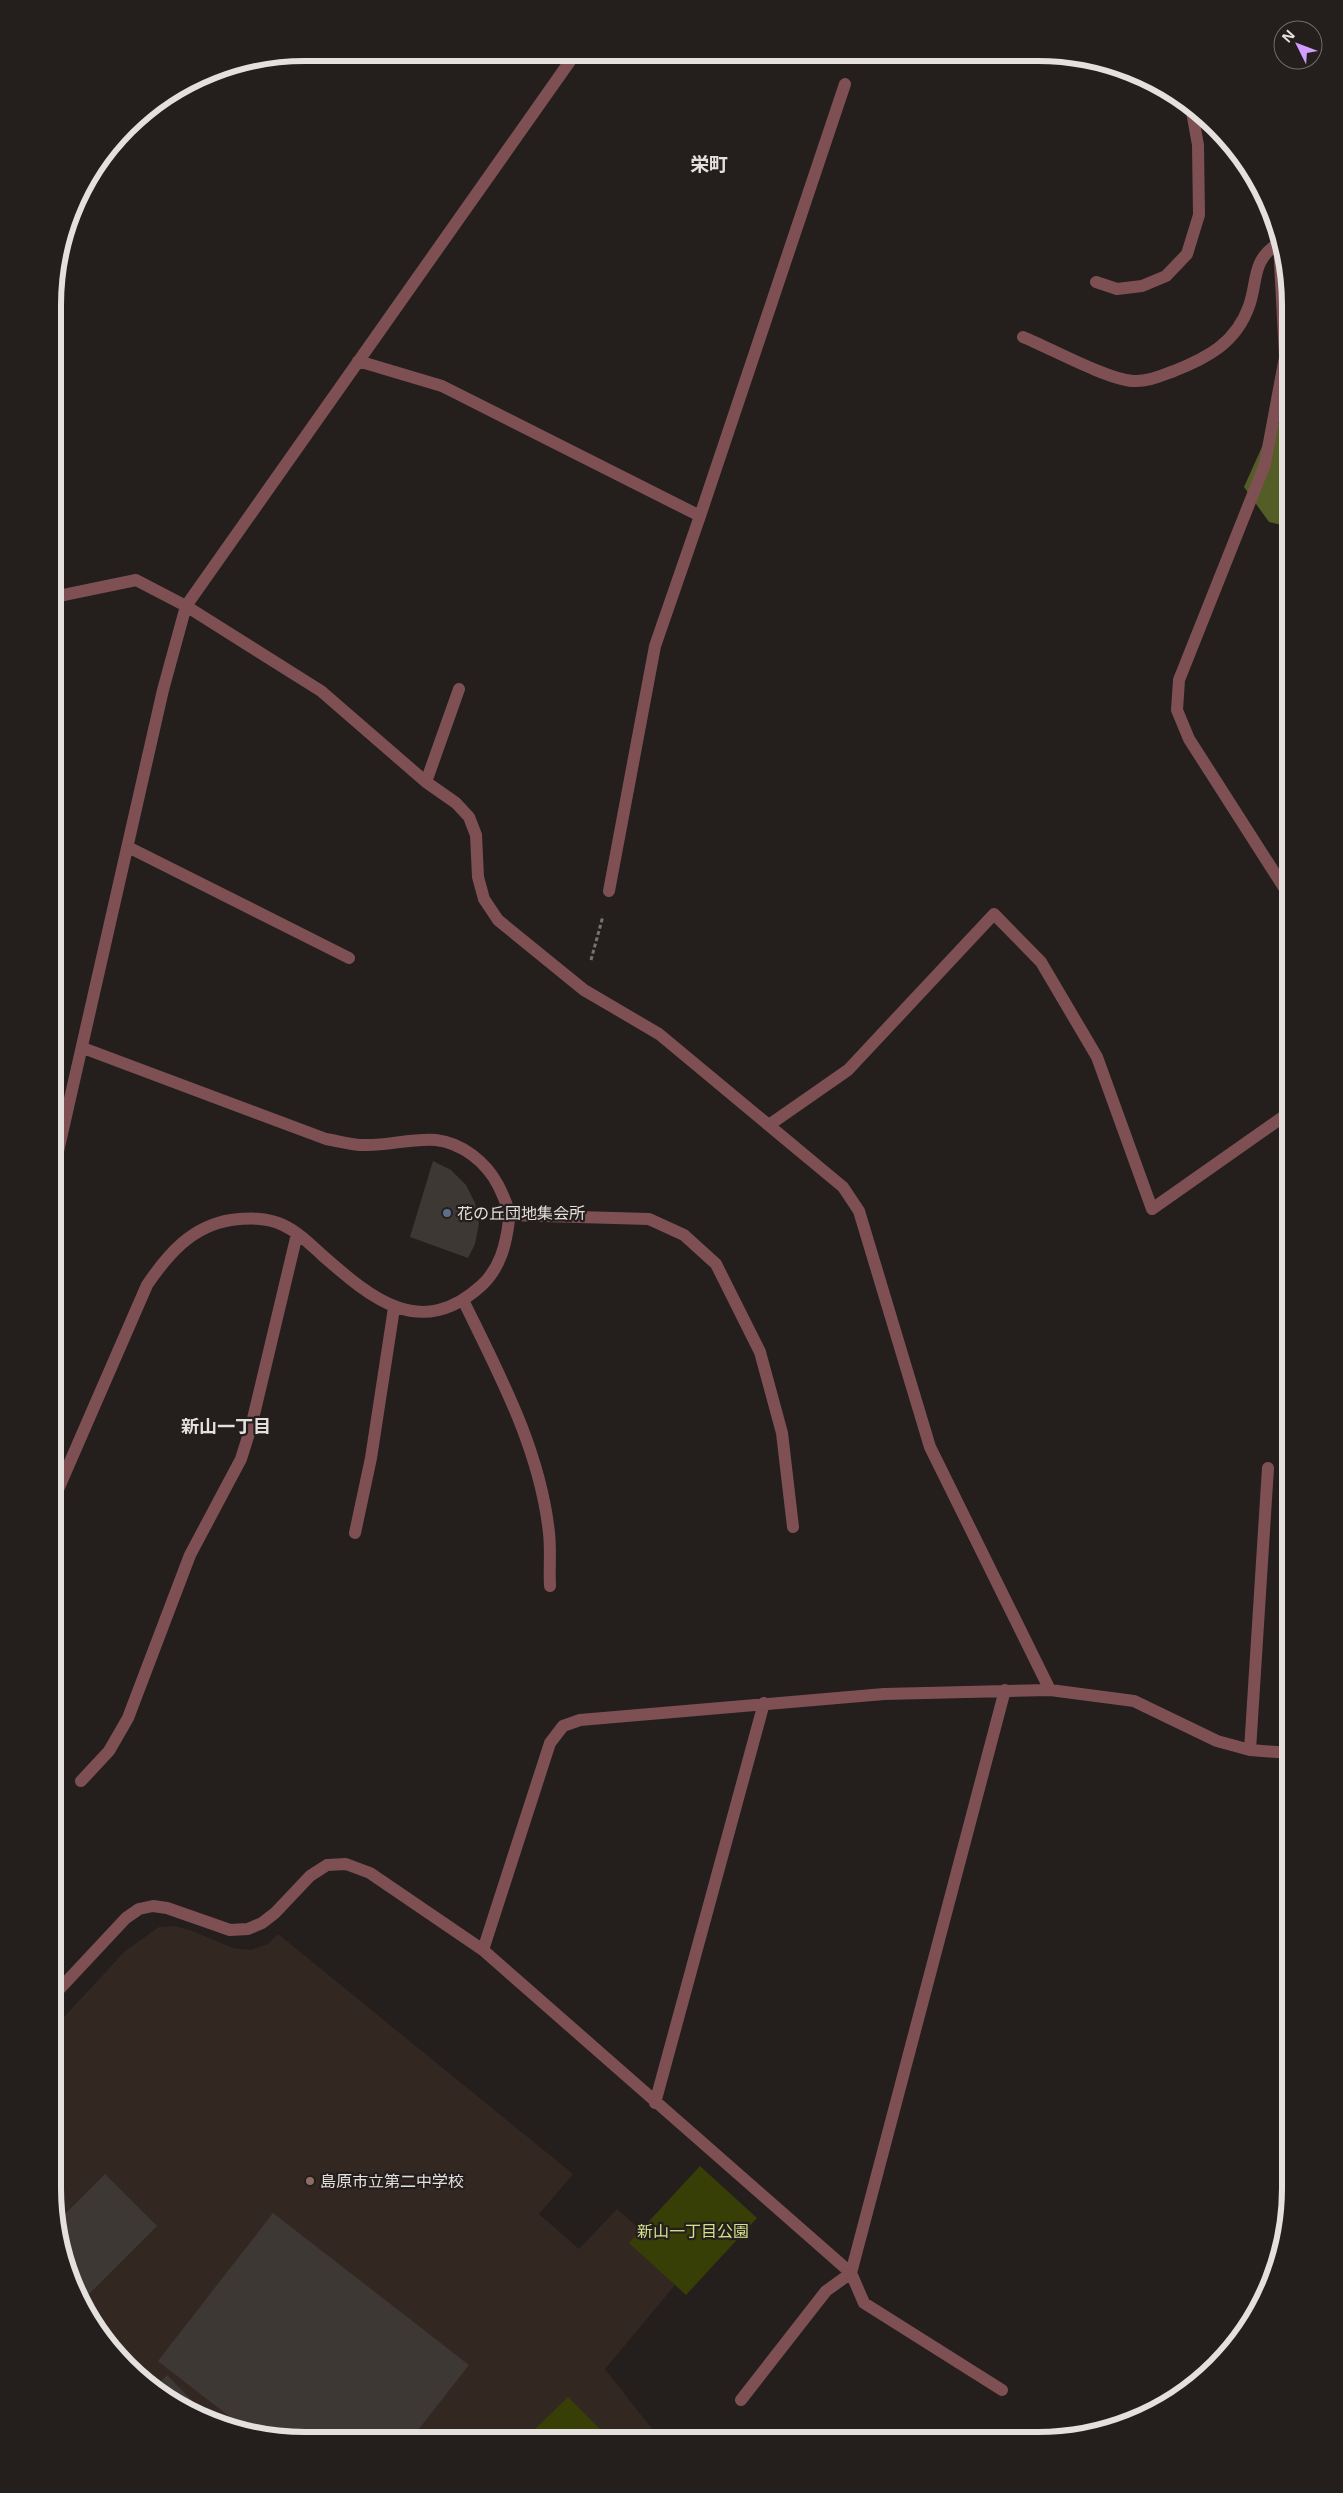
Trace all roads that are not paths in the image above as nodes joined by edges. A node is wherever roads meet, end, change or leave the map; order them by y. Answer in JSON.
{"nodes":[{"id":1,"x":570,"y":61,"type":"edge"},
{"id":2,"x":845,"y":84,"type":"dead end"},
{"id":3,"x":1193,"y":117,"type":"edge"},
{"id":4,"x":1274,"y":246,"type":"edge"},
{"id":5,"x":1096,"y":282,"type":"dead end"},
{"id":6,"x":1023,"y":336,"type":"dead end"},
{"id":7,"x":358,"y":361,"type":"junction"},
{"id":8,"x":1282,"y":373,"type":"edge"},
{"id":9,"x":700,"y":516,"type":"junction"},
{"id":10,"x":61,"y":596,"type":"edge"},
{"id":11,"x":186,"y":606,"type":"junction"},
{"id":12,"x":459,"y":689,"type":"dead end"},
{"id":13,"x":426,"y":782,"type":"junction"},
{"id":14,"x":128,"y":847,"type":"junction"},
{"id":15,"x":1282,"y":884,"type":"edge"},
{"id":16,"x":609,"y":891,"type":"road end"},
{"id":17,"x":349,"y":958,"type":"dead end"},
{"id":18,"x":83,"y":1048,"type":"junction"},
{"id":19,"x":1282,"y":1118,"type":"edge"},
{"id":20,"x":769,"y":1125,"type":"junction"},
{"id":21,"x":61,"y":1140,"type":"edge"},
{"id":22,"x":509,"y":1214,"type":"junction"},
{"id":23,"x":297,"y":1234,"type":"junction"},
{"id":24,"x":463,"y":1300,"type":"junction"},
{"id":25,"x":394,"y":1308,"type":"junction"},
{"id":26,"x":1268,"y":1468,"type":"dead end"},
{"id":27,"x":61,"y":1483,"type":"edge"},
{"id":28,"x":793,"y":1527,"type":"dead end"},
{"id":29,"x":354,"y":1533,"type":"dead end"},
{"id":30,"x":550,"y":1586,"type":"dead end"},
{"id":31,"x":1005,"y":1690,"type":"junction"},
{"id":32,"x":1050,"y":1690,"type":"junction"},
{"id":33,"x":764,"y":1703,"type":"junction"},
{"id":34,"x":1250,"y":1750,"type":"junction"},
{"id":35,"x":1282,"y":1752,"type":"edge"},
{"id":36,"x":81,"y":1781,"type":"dead end"},
{"id":37,"x":483,"y":1950,"type":"junction"},
{"id":38,"x":61,"y":1987,"type":"edge"},
{"id":39,"x":655,"y":2103,"type":"junction"},
{"id":40,"x":851,"y":2273,"type":"junction"},
{"id":41,"x":1002,"y":2390,"type":"dead end"},
{"id":42,"x":742,"y":2400,"type":"dead end"}],
"edges":[{"from":1,"to":7,"type":"street"},
{"from":2,"to":9,"type":"street"},
{"from":3,"to":5,"type":"street"},
{"from":4,"to":6,"type":"street"},
{"from":7,"to":9,"type":"street"},
{"from":7,"to":11,"type":"street"},
{"from":8,"to":15,"type":"street"},
{"from":9,"to":16,"type":"street"},
{"from":10,"to":11,"type":"street"},
{"from":11,"to":13,"type":"street"},
{"from":11,"to":14,"type":"street"},
{"from":12,"to":13,"type":"street"},
{"from":13,"to":20,"type":"street"},
{"from":14,"to":17,"type":"street"},
{"from":14,"to":18,"type":"street"},
{"from":18,"to":21,"type":"street"},
{"from":18,"to":22,"type":"street"},
{"from":19,"to":20,"type":"street"},
{"from":20,"to":32,"type":"street"},
{"from":22,"to":24,"type":"street"},
{"from":22,"to":28,"type":"street"},
{"from":23,"to":25,"type":"street"},
{"from":23,"to":27,"type":"street"},
{"from":23,"to":36,"type":"street"},
{"from":24,"to":25,"type":"street"},
{"from":24,"to":30,"type":"street"},
{"from":25,"to":29,"type":"street"},
{"from":26,"to":34,"type":"street"},
{"from":31,"to":32,"type":"street"},
{"from":31,"to":33,"type":"street"},
{"from":31,"to":40,"type":"street"},
{"from":32,"to":34,"type":"street"},
{"from":33,"to":37,"type":"street"},
{"from":33,"to":39,"type":"street"},
{"from":34,"to":35,"type":"street"},
{"from":37,"to":38,"type":"street"},
{"from":37,"to":39,"type":"street"},
{"from":39,"to":40,"type":"street"},
{"from":40,"to":41,"type":"street"},
{"from":40,"to":42,"type":"street"}]}
